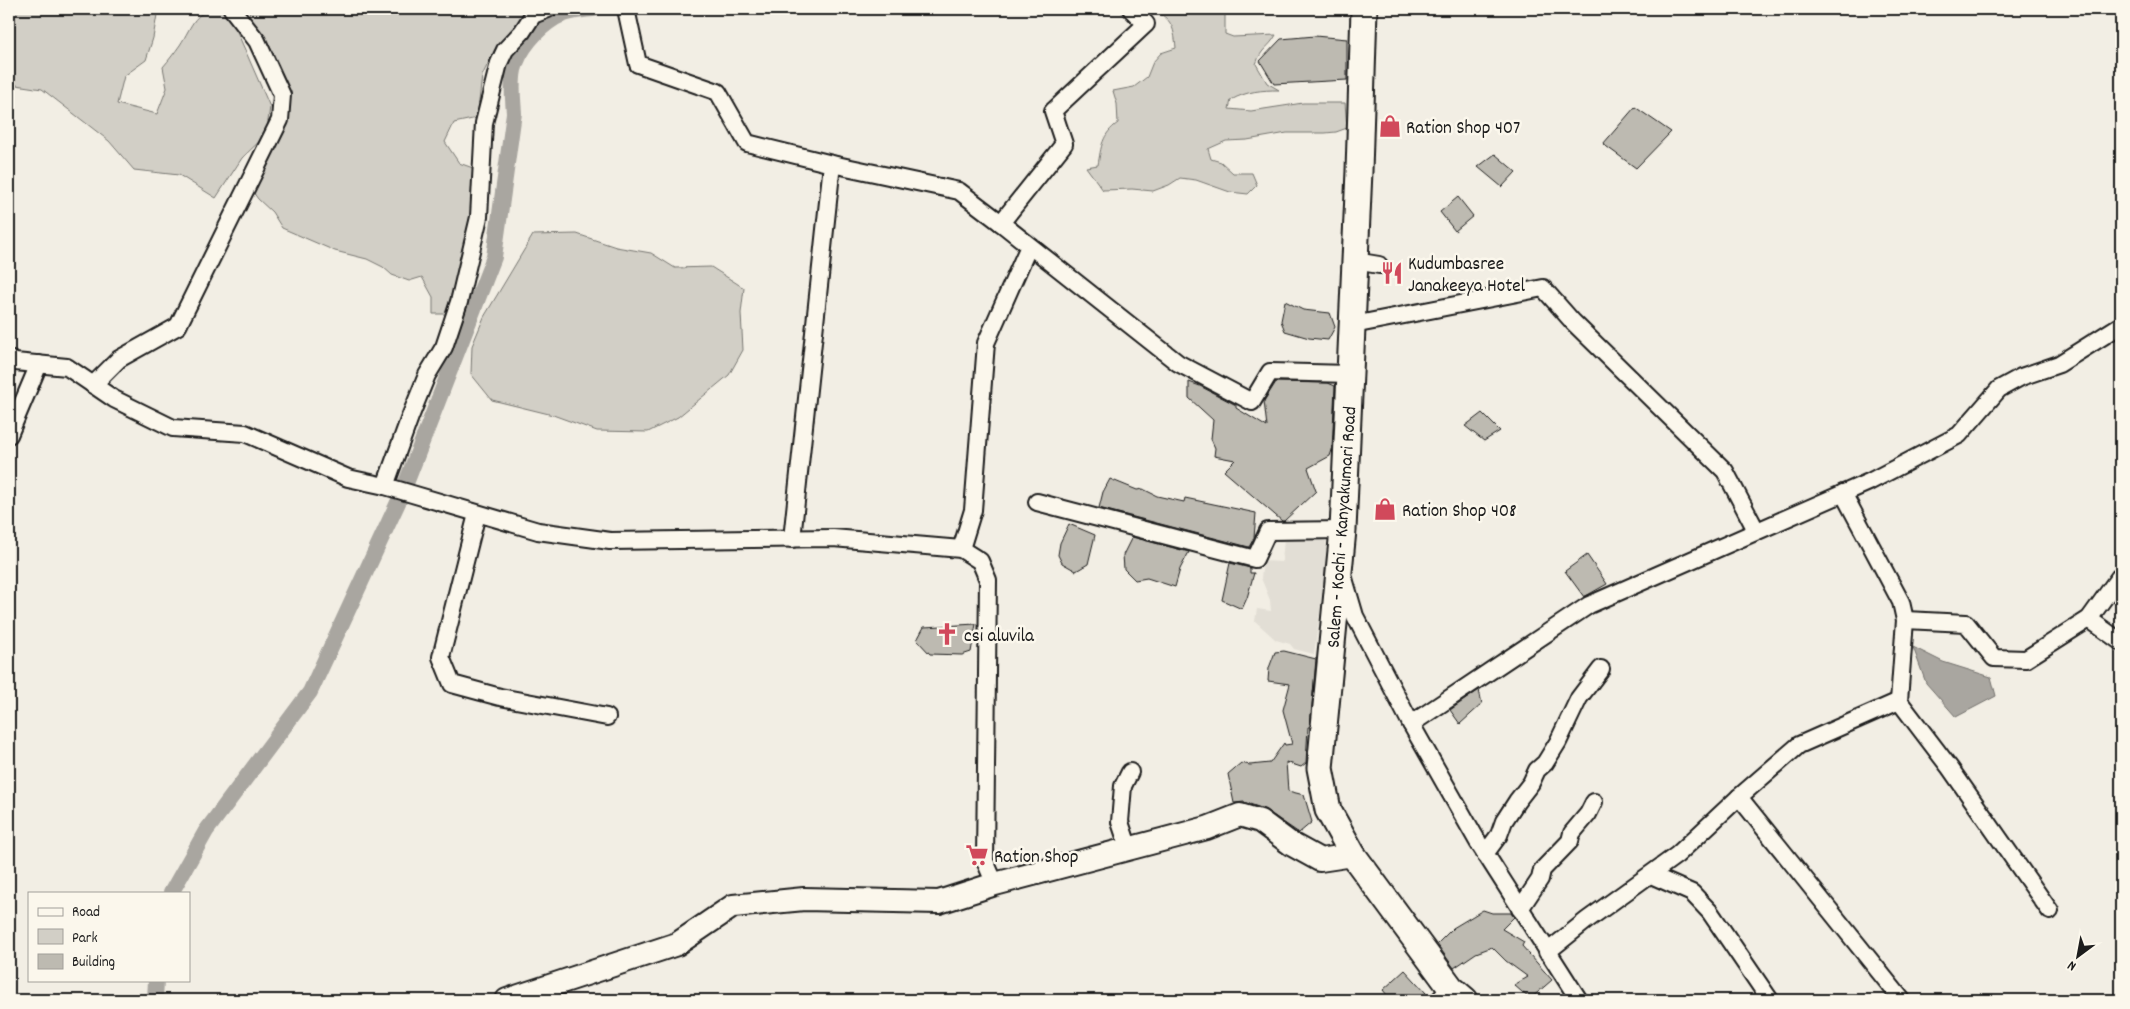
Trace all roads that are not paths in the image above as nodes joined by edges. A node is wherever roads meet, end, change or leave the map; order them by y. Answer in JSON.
{"nodes":[{"id":1,"x":232,"y":9,"type":"edge"},
{"id":2,"x":548,"y":9,"type":"edge"},
{"id":3,"x":626,"y":9,"type":"edge"},
{"id":4,"x":1131,"y":9,"type":"edge"},
{"id":5,"x":1364,"y":9,"type":"edge"},
{"id":6,"x":832,"y":164,"type":"junction"},
{"id":7,"x":1001,"y":223,"type":"junction"},
{"id":8,"x":1029,"y":246,"type":"junction"},
{"id":9,"x":2121,"y":324,"type":"edge"},
{"id":10,"x":1353,"y":325,"type":"junction"},
{"id":11,"x":9,"y":359,"type":"edge"},
{"id":12,"x":39,"y":364,"type":"junction"},
{"id":13,"x":1350,"y":374,"type":"junction"},
{"id":14,"x":93,"y":385,"type":"junction"},
{"id":15,"x":9,"y":434,"type":"edge"},
{"id":16,"x":385,"y":486,"type":"junction"},
{"id":17,"x":1843,"y":493,"type":"junction"},
{"id":18,"x":1037,"y":502,"type":"dead end"},
{"id":19,"x":477,"y":514,"type":"junction"},
{"id":20,"x":1343,"y":530,"type":"junction"},
{"id":21,"x":1756,"y":530,"type":"junction"},
{"id":22,"x":792,"y":539,"type":"junction"},
{"id":23,"x":961,"y":549,"type":"junction"},
{"id":24,"x":1340,"y":567,"type":"junction"},
{"id":25,"x":2120,"y":576,"type":"edge"},
{"id":26,"x":2089,"y":619,"type":"junction"},
{"id":27,"x":1905,"y":620,"type":"junction"},
{"id":28,"x":2121,"y":642,"type":"edge"},
{"id":29,"x":1601,"y":669,"type":"dead end"},
{"id":30,"x":1899,"y":701,"type":"junction"},
{"id":31,"x":607,"y":717,"type":"dead end"},
{"id":32,"x":1411,"y":724,"type":"junction"},
{"id":33,"x":1130,"y":772,"type":"dead end"},
{"id":34,"x":1739,"y":797,"type":"junction"},
{"id":35,"x":1594,"y":802,"type":"dead end"},
{"id":36,"x":1129,"y":849,"type":"junction"},
{"id":37,"x":1485,"y":854,"type":"junction"},
{"id":38,"x":1354,"y":855,"type":"junction"},
{"id":39,"x":1651,"y":875,"type":"junction"},
{"id":40,"x":995,"y":884,"type":"junction"},
{"id":41,"x":1520,"y":909,"type":"junction"},
{"id":42,"x":2050,"y":911,"type":"dead end"},
{"id":43,"x":1547,"y":952,"type":"junction"},
{"id":44,"x":1452,"y":996,"type":"edge"},
{"id":45,"x":507,"y":1000,"type":"edge"},
{"id":46,"x":1579,"y":1000,"type":"edge"},
{"id":47,"x":1770,"y":1000,"type":"edge"},
{"id":48,"x":1902,"y":1000,"type":"edge"}],
"edges":[{"from":1,"to":14,"type":"street"},
{"from":2,"to":16,"type":"street"},
{"from":3,"to":6,"type":"street"},
{"from":4,"to":7,"type":"street"},
{"from":5,"to":10,"type":"main road","name":"Salem - Kochi - Kanyakumari Road"},
{"from":6,"to":7,"type":"street"},
{"from":6,"to":22,"type":"street"},
{"from":7,"to":8,"type":"street"},
{"from":8,"to":13,"type":"street"},
{"from":8,"to":23,"type":"street"},
{"from":9,"to":17,"type":"street"},
{"from":10,"to":13,"type":"main road","name":"Salem - Kochi - Kanyakumari Road"},
{"from":10,"to":21,"type":"street"},
{"from":11,"to":12,"type":"street"},
{"from":12,"to":14,"type":"street"},
{"from":12,"to":15,"type":"street"},
{"from":13,"to":20,"type":"main road","name":"Salem - Kochi - Kanyakumari Road"},
{"from":14,"to":16,"type":"street"},
{"from":16,"to":19,"type":"street"},
{"from":17,"to":21,"type":"street"},
{"from":17,"to":27,"type":"street"},
{"from":18,"to":20,"type":"street"},
{"from":19,"to":22,"type":"street"},
{"from":19,"to":31,"type":"street"},
{"from":20,"to":24,"type":"main road","name":"Salem - Kochi - Kanyakumari Road"},
{"from":21,"to":32,"type":"street"},
{"from":22,"to":23,"type":"street"},
{"from":23,"to":40,"type":"street"},
{"from":24,"to":32,"type":"street"},
{"from":24,"to":38,"type":"main road","name":"Salem - Kochi - Kanyakumari Road"},
{"from":25,"to":26,"type":"street"},
{"from":26,"to":27,"type":"street"},
{"from":26,"to":28,"type":"street"},
{"from":27,"to":30,"type":"street"},
{"from":29,"to":37,"type":"street"},
{"from":30,"to":34,"type":"street"},
{"from":30,"to":42,"type":"street"},
{"from":32,"to":37,"type":"street"},
{"from":33,"to":36,"type":"street"},
{"from":34,"to":39,"type":"street"},
{"from":34,"to":48,"type":"street"},
{"from":35,"to":41,"type":"street"},
{"from":36,"to":38,"type":"street"},
{"from":36,"to":40,"type":"street"},
{"from":37,"to":41,"type":"street"},
{"from":38,"to":44,"type":"main road","name":"Salem - Kochi - Kanyakumari Road"},
{"from":39,"to":43,"type":"street"},
{"from":39,"to":47,"type":"street"},
{"from":40,"to":45,"type":"street"},
{"from":41,"to":43,"type":"street"},
{"from":43,"to":46,"type":"street"}]}
